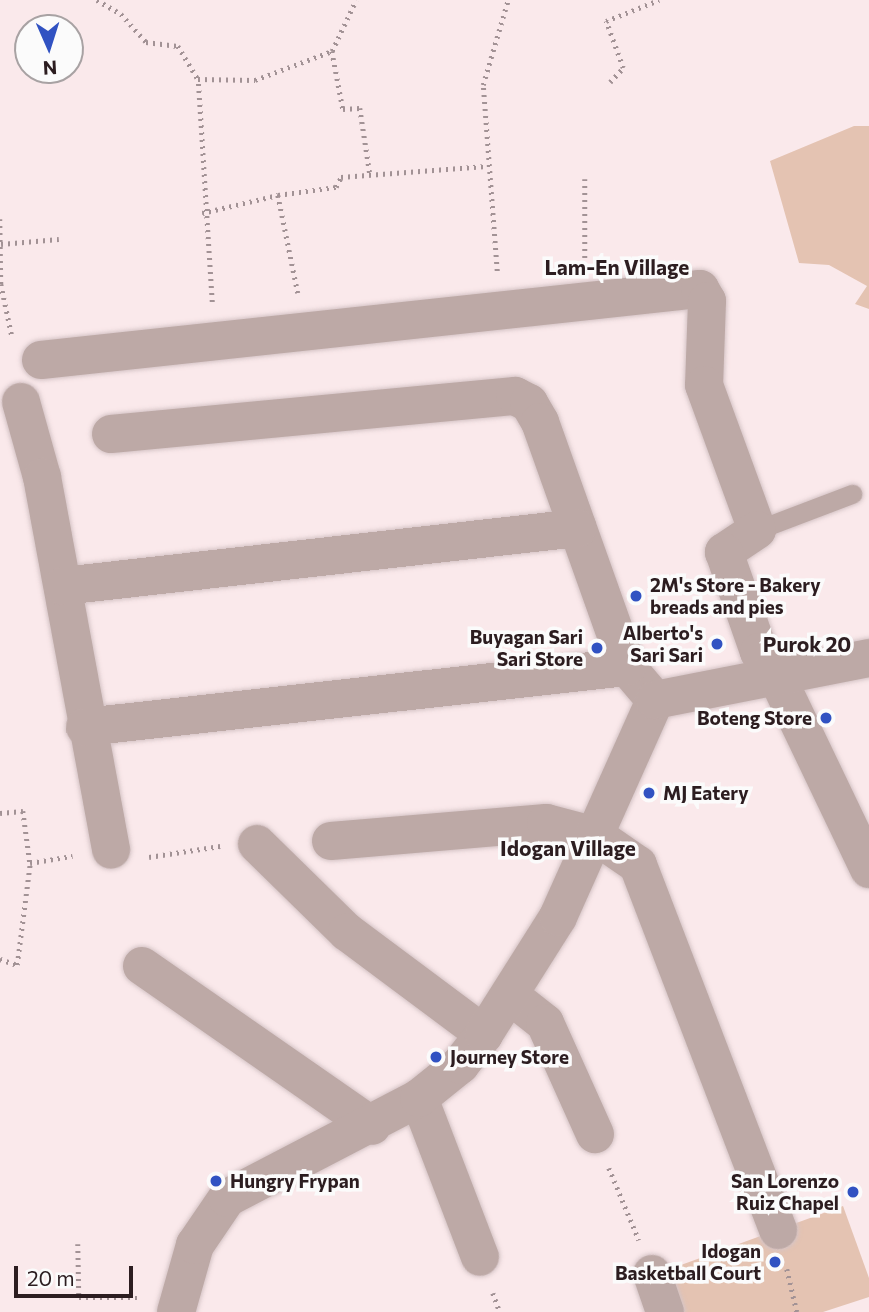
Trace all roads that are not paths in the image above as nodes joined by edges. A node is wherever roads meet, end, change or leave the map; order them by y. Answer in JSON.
{"nodes":[{"id":1,"x":41,"y":360,"type":"road end"},
{"id":2,"x":22,"y":402,"type":"dead end"},
{"id":3,"x":111,"y":434,"type":"dead end"},
{"id":4,"x":852,"y":494,"type":"dead end"},
{"id":5,"x":578,"y":528,"type":"junction"},
{"id":6,"x":757,"y":530,"type":"junction"},
{"id":7,"x":63,"y":586,"type":"junction"},
{"id":8,"x":869,"y":658,"type":"edge"},
{"id":9,"x":627,"y":667,"type":"junction"},
{"id":10,"x":777,"y":677,"type":"junction"},
{"id":11,"x":655,"y":700,"type":"junction"},
{"id":12,"x":85,"y":727,"type":"junction"},
{"id":13,"x":596,"y":836,"type":"junction"},
{"id":14,"x":331,"y":841,"type":"dead end"},
{"id":15,"x":257,"y":844,"type":"road end"},
{"id":16,"x":111,"y":850,"type":"road end"},
{"id":17,"x":869,"y":869,"type":"edge"},
{"id":18,"x":142,"y":966,"type":"dead end"},
{"id":19,"x":512,"y":997,"type":"junction"},
{"id":20,"x":484,"y":1034,"type":"junction"},
{"id":21,"x":419,"y":1098,"type":"junction"},
{"id":22,"x":372,"y":1126,"type":"junction"},
{"id":23,"x":596,"y":1134,"type":"road end"},
{"id":24,"x":778,"y":1230,"type":"dead end"},
{"id":25,"x":480,"y":1257,"type":"dead end"},
{"id":26,"x":652,"y":1274,"type":"road end"},
{"id":27,"x":178,"y":1305,"type":"edge"},
{"id":28,"x":665,"y":1312,"type":"edge"}],
"edges":[{"from":1,"to":6,"type":"street"},
{"from":2,"to":7,"type":"street"},
{"from":3,"to":5,"type":"street"},
{"from":4,"to":6,"type":"lane"},
{"from":5,"to":7,"type":"street"},
{"from":5,"to":9,"type":"street"},
{"from":6,"to":10,"type":"street"},
{"from":7,"to":12,"type":"street"},
{"from":8,"to":10,"type":"street"},
{"from":9,"to":11,"type":"street"},
{"from":9,"to":12,"type":"street"},
{"from":10,"to":11,"type":"street"},
{"from":10,"to":17,"type":"street"},
{"from":11,"to":13,"type":"street"},
{"from":12,"to":16,"type":"street"},
{"from":13,"to":14,"type":"street"},
{"from":13,"to":19,"type":"street"},
{"from":13,"to":24,"type":"street"},
{"from":15,"to":20,"type":"street"},
{"from":18,"to":22,"type":"street"},
{"from":19,"to":20,"type":"street"},
{"from":19,"to":23,"type":"street"},
{"from":20,"to":21,"type":"street"},
{"from":21,"to":22,"type":"street"},
{"from":21,"to":25,"type":"street"},
{"from":22,"to":27,"type":"street"},
{"from":26,"to":28,"type":"street"}]}
